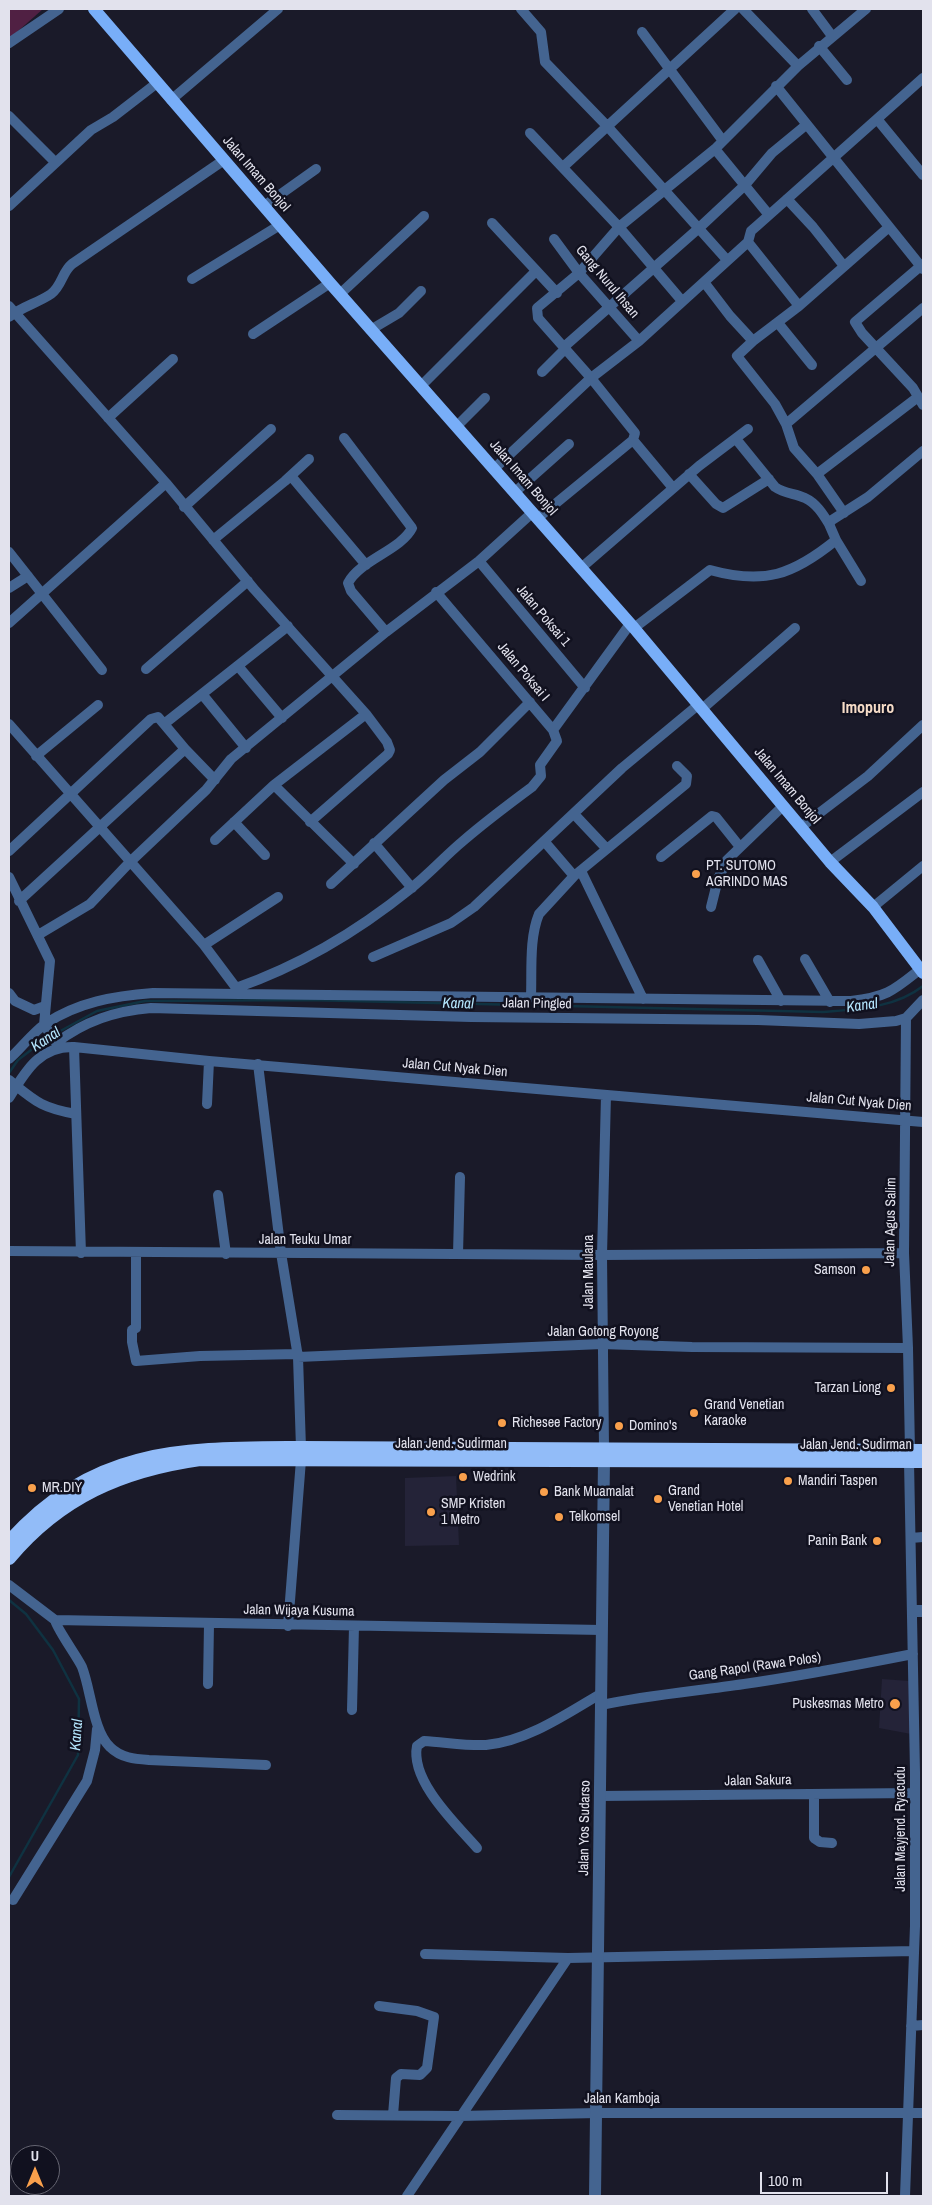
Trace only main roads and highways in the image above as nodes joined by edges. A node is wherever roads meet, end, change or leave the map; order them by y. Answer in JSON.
{"nodes":[{"id":1,"x":94,"y":9,"type":"edge"},
{"id":2,"x":922,"y":970,"type":"edge"},
{"id":3,"x":301,"y":1454,"type":"junction"},
{"id":4,"x":914,"y":1455,"type":"edge"},
{"id":5,"x":923,"y":1461,"type":"edge"},
{"id":6,"x":9,"y":1542,"type":"edge"},
{"id":7,"x":9,"y":1558,"type":"edge"}],
"edges":[{"from":1,"to":2,"type":"main road","name":"Jalan Imam Bonjol"},
{"from":3,"to":4,"type":"highway","name":"Jalan Jend. Sudirman"},
{"from":3,"to":6,"type":"highway","name":"Jalan Jend. Sudirman"},
{"from":3,"to":7,"type":"highway","name":"Jalan Jend. Sudirman"},
{"from":4,"to":5,"type":"highway","name":"Jalan Jend. Sudirman"}]}
